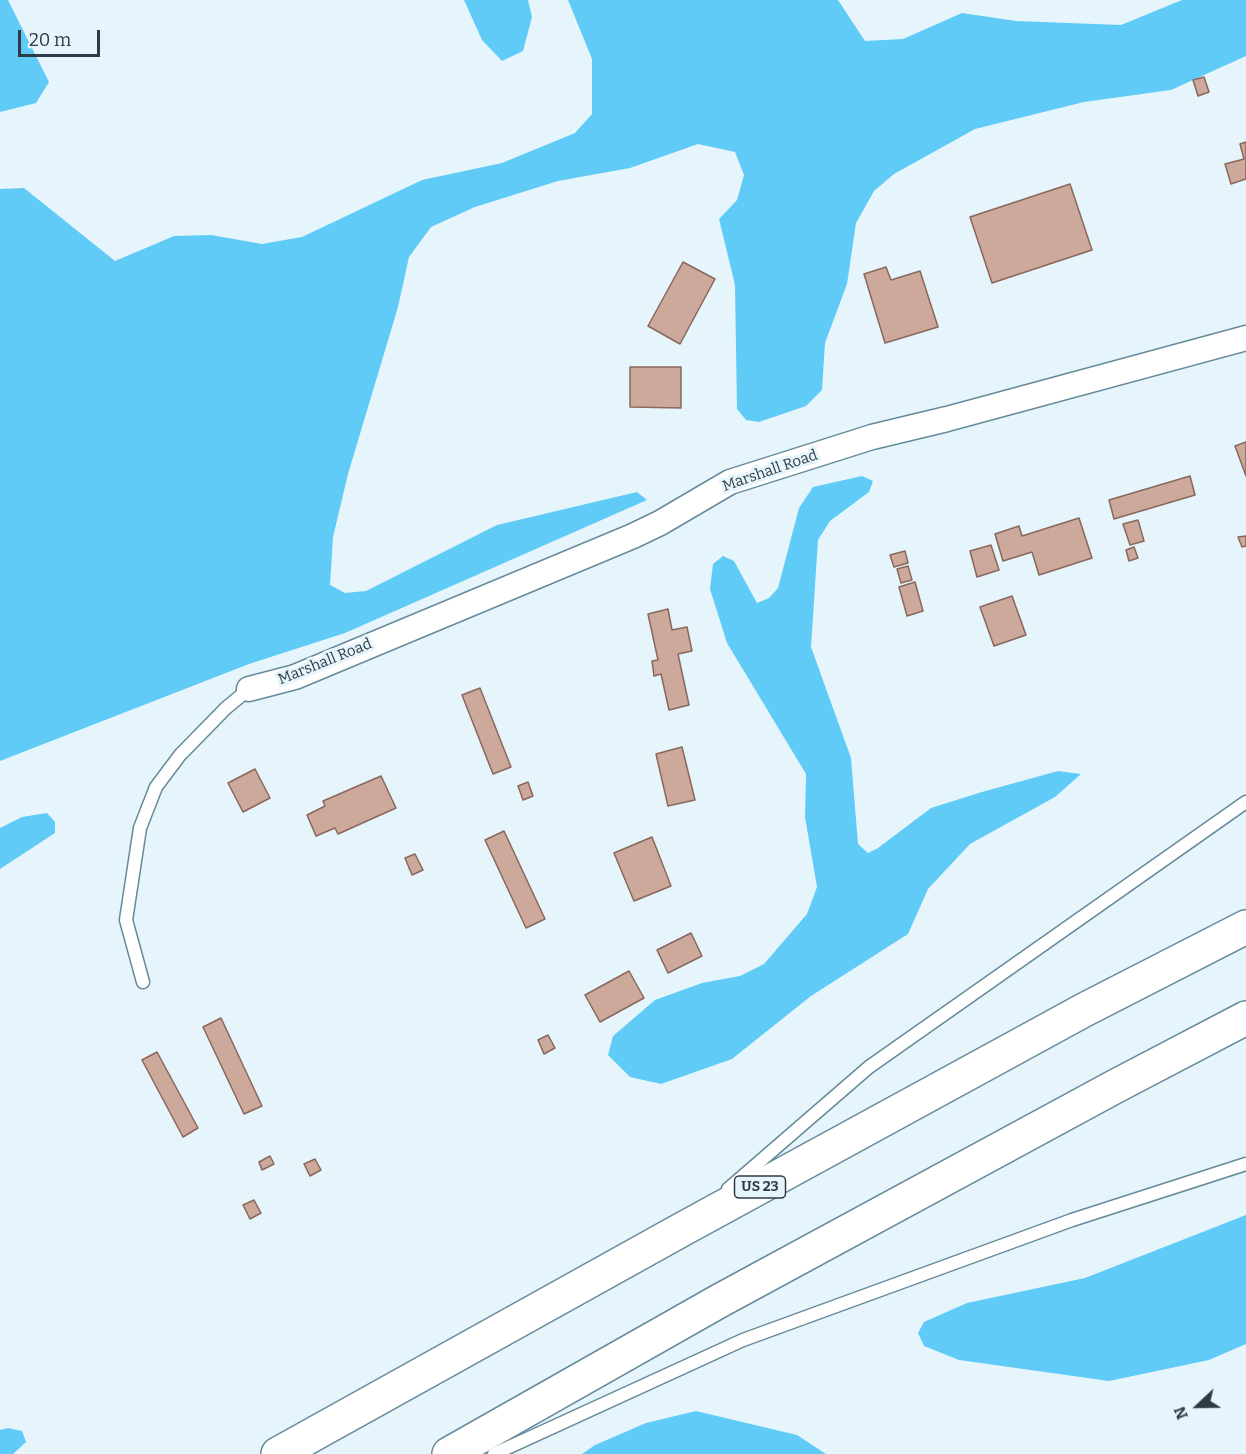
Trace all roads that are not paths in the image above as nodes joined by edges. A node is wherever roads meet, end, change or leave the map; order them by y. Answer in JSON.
{"nodes":[{"id":1,"x":1246,"y":338,"type":"edge"},
{"id":2,"x":249,"y":689,"type":"joint"},
{"id":3,"x":1246,"y":802,"type":"edge"},
{"id":4,"x":1246,"y":927,"type":"edge"},
{"id":5,"x":143,"y":982,"type":"dead end"},
{"id":6,"x":1246,"y":1018,"type":"edge"},
{"id":7,"x":1246,"y":1164,"type":"edge"},
{"id":8,"x":681,"y":1230,"type":"junction"},
{"id":9,"x":278,"y":1454,"type":"edge"},
{"id":10,"x":449,"y":1454,"type":"edge"},
{"id":11,"x":494,"y":1454,"type":"edge"}],
"edges":[{"from":1,"to":2,"type":"street","name":"Marshall Road"},
{"from":2,"to":5,"type":"lane"},
{"from":3,"to":8,"type":"lane"},
{"from":4,"to":8,"type":"highway","number":"US 23"},
{"from":6,"to":10,"type":"highway"},
{"from":7,"to":11,"type":"lane"},
{"from":8,"to":9,"type":"highway","number":"US 23"}]}
